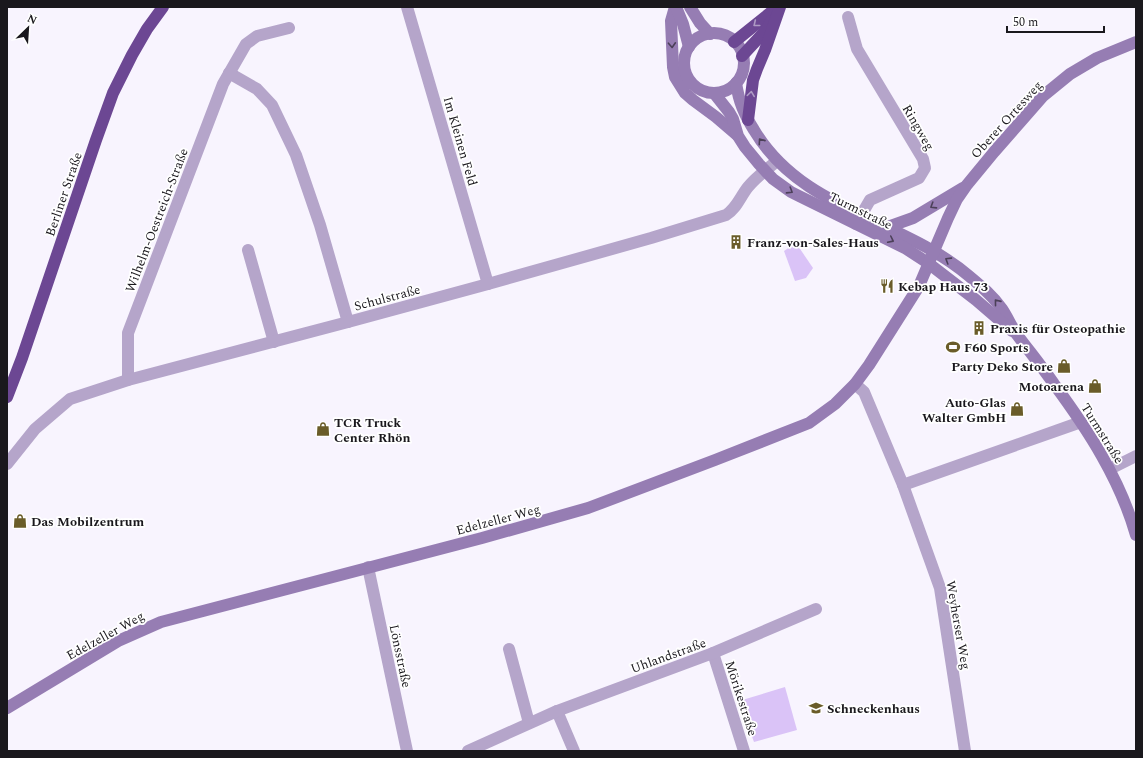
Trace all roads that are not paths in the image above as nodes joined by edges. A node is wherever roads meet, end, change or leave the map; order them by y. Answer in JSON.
{"nodes":[{"id":1,"x":163,"y":7,"type":"edge"},
{"id":2,"x":407,"y":7,"type":"edge"},
{"id":3,"x":676,"y":7,"type":"edge"},
{"id":4,"x":690,"y":7,"type":"edge"},
{"id":5,"x":779,"y":7,"type":"edge"},
{"id":6,"x":848,"y":17,"type":"dead end"},
{"id":7,"x":289,"y":28,"type":"dead end"},
{"id":8,"x":710,"y":34,"type":"junction"},
{"id":9,"x":734,"y":42,"type":"junction"},
{"id":10,"x":1136,"y":42,"type":"edge"},
{"id":11,"x":688,"y":47,"type":"junction"},
{"id":12,"x":742,"y":56,"type":"junction"},
{"id":13,"x":229,"y":73,"type":"junction"},
{"id":14,"x":736,"y":83,"type":"junction"},
{"id":15,"x":714,"y":93,"type":"junction"},
{"id":16,"x":748,"y":120,"type":"junction"},
{"id":17,"x":738,"y":136,"type":"junction"},
{"id":18,"x":777,"y":161,"type":"junction"},
{"id":19,"x":765,"y":171,"type":"junction"},
{"id":20,"x":966,"y":186,"type":"junction"},
{"id":21,"x":858,"y":220,"type":"junction"},
{"id":22,"x":885,"y":228,"type":"junction"},
{"id":23,"x":248,"y":250,"type":"dead end"},
{"id":24,"x":933,"y":251,"type":"junction"},
{"id":25,"x":928,"y":263,"type":"junction"},
{"id":26,"x":488,"y":284,"type":"junction"},
{"id":27,"x":348,"y":322,"type":"junction"},
{"id":28,"x":1018,"y":335,"type":"junction"},
{"id":29,"x":274,"y":342,"type":"junction"},
{"id":30,"x":128,"y":380,"type":"junction"},
{"id":31,"x":855,"y":384,"type":"junction"},
{"id":32,"x":7,"y":397,"type":"edge"},
{"id":33,"x":1081,"y":422,"type":"junction"},
{"id":34,"x":1136,"y":456,"type":"edge"},
{"id":35,"x":7,"y":464,"type":"edge"},
{"id":36,"x":1110,"y":469,"type":"junction"},
{"id":37,"x":903,"y":485,"type":"junction"},
{"id":38,"x":1136,"y":535,"type":"edge"},
{"id":39,"x":368,"y":567,"type":"junction"},
{"id":40,"x":816,"y":609,"type":"dead end"},
{"id":41,"x":509,"y":649,"type":"dead end"},
{"id":42,"x":713,"y":654,"type":"junction"},
{"id":43,"x":7,"y":708,"type":"edge"},
{"id":44,"x":557,"y":711,"type":"junction"},
{"id":45,"x":529,"y":723,"type":"junction"},
{"id":46,"x":408,"y":751,"type":"edge"},
{"id":47,"x":468,"y":751,"type":"edge"},
{"id":48,"x":574,"y":751,"type":"edge"},
{"id":49,"x":744,"y":751,"type":"edge"},
{"id":50,"x":965,"y":751,"type":"edge"}],
"edges":[{"from":1,"to":32,"type":"highway","name":"Berliner Straße"},
{"from":2,"to":26,"type":"street","name":"Im Kleinen Feld"},
{"from":3,"to":11,"type":"main road"},
{"from":3,"to":17,"type":"main road","one_way":true},
{"from":4,"to":8,"type":"main road"},
{"from":5,"to":9,"type":"highway","one_way":true},
{"from":5,"to":12,"type":"highway"},
{"from":16,"to":5,"type":"highway","one_way":true},
{"from":6,"to":21,"type":"street","name":"Ringweg"},
{"from":7,"to":13,"type":"street","name":"Wilhelm-Oestreich-Straße"},
{"from":8,"to":9,"type":"main road"},
{"from":8,"to":11,"type":"main road"},
{"from":9,"to":12,"type":"main road"},
{"from":10,"to":20,"type":"main road","name":"Oberer Ortesweg"},
{"from":11,"to":15,"type":"main road"},
{"from":12,"to":14,"type":"main road"},
{"from":13,"to":27,"type":"street"},
{"from":13,"to":30,"type":"street","name":"Wilhelm-Oestreich-Straße"},
{"from":14,"to":15,"type":"main road"},
{"from":14,"to":16,"type":"main road","name":"Turmstraße"},
{"from":15,"to":17,"type":"main road","name":"Turmstraße"},
{"from":18,"to":16,"type":"main road","name":"Turmstraße","one_way":true},
{"from":17,"to":19,"type":"main road","name":"Turmstraße"},
{"from":18,"to":19,"type":"street","name":"Schulstraße"},
{"from":18,"to":21,"type":"main road","name":"Turmstraße"},
{"from":19,"to":21,"type":"main road","name":"Turmstraße","one_way":true},
{"from":19,"to":26,"type":"street","name":"Schulstraße"},
{"from":20,"to":22,"type":"main road","one_way":true},
{"from":20,"to":24,"type":"main road","name":"Oberer Ortesweg"},
{"from":21,"to":22,"type":"main road","name":"Turmstraße"},
{"from":21,"to":25,"type":"main road","name":"Turmstraße","one_way":true},
{"from":22,"to":24,"type":"main road","name":"Turmstraße"},
{"from":23,"to":29,"type":"street"},
{"from":24,"to":25,"type":"main road","name":"Oberer Ortesweg"},
{"from":28,"to":24,"type":"main road","name":"Turmstraße","one_way":true},
{"from":25,"to":28,"type":"main road","name":"Turmstraße"},
{"from":25,"to":31,"type":"main road","name":"Edelzeller Weg"},
{"from":26,"to":27,"type":"street","name":"Schulstraße"},
{"from":27,"to":29,"type":"street","name":"Schulstraße"},
{"from":28,"to":33,"type":"main road","name":"Turmstraße"},
{"from":29,"to":30,"type":"street","name":"Schulstraße"},
{"from":30,"to":35,"type":"street","name":"Schulstraße"},
{"from":31,"to":37,"type":"street","name":"Weyherser Weg"},
{"from":31,"to":39,"type":"main road","name":"Edelzeller Weg"},
{"from":33,"to":36,"type":"main road","name":"Turmstraße"},
{"from":33,"to":37,"type":"street"},
{"from":34,"to":36,"type":"street"},
{"from":36,"to":38,"type":"main road","name":"Turmstraße"},
{"from":37,"to":50,"type":"street","name":"Weyherser Weg"},
{"from":39,"to":43,"type":"main road","name":"Edelzeller Weg"},
{"from":39,"to":46,"type":"street","name":"Lönsstraße"},
{"from":40,"to":42,"type":"street","name":"Uhlandstraße"},
{"from":41,"to":45,"type":"street"},
{"from":42,"to":44,"type":"street","name":"Uhlandstraße"},
{"from":42,"to":49,"type":"street","name":"Mörikestraße"},
{"from":44,"to":45,"type":"street","name":"Uhlandstraße"},
{"from":44,"to":48,"type":"street"},
{"from":45,"to":47,"type":"street","name":"Uhlandstraße"}]}
